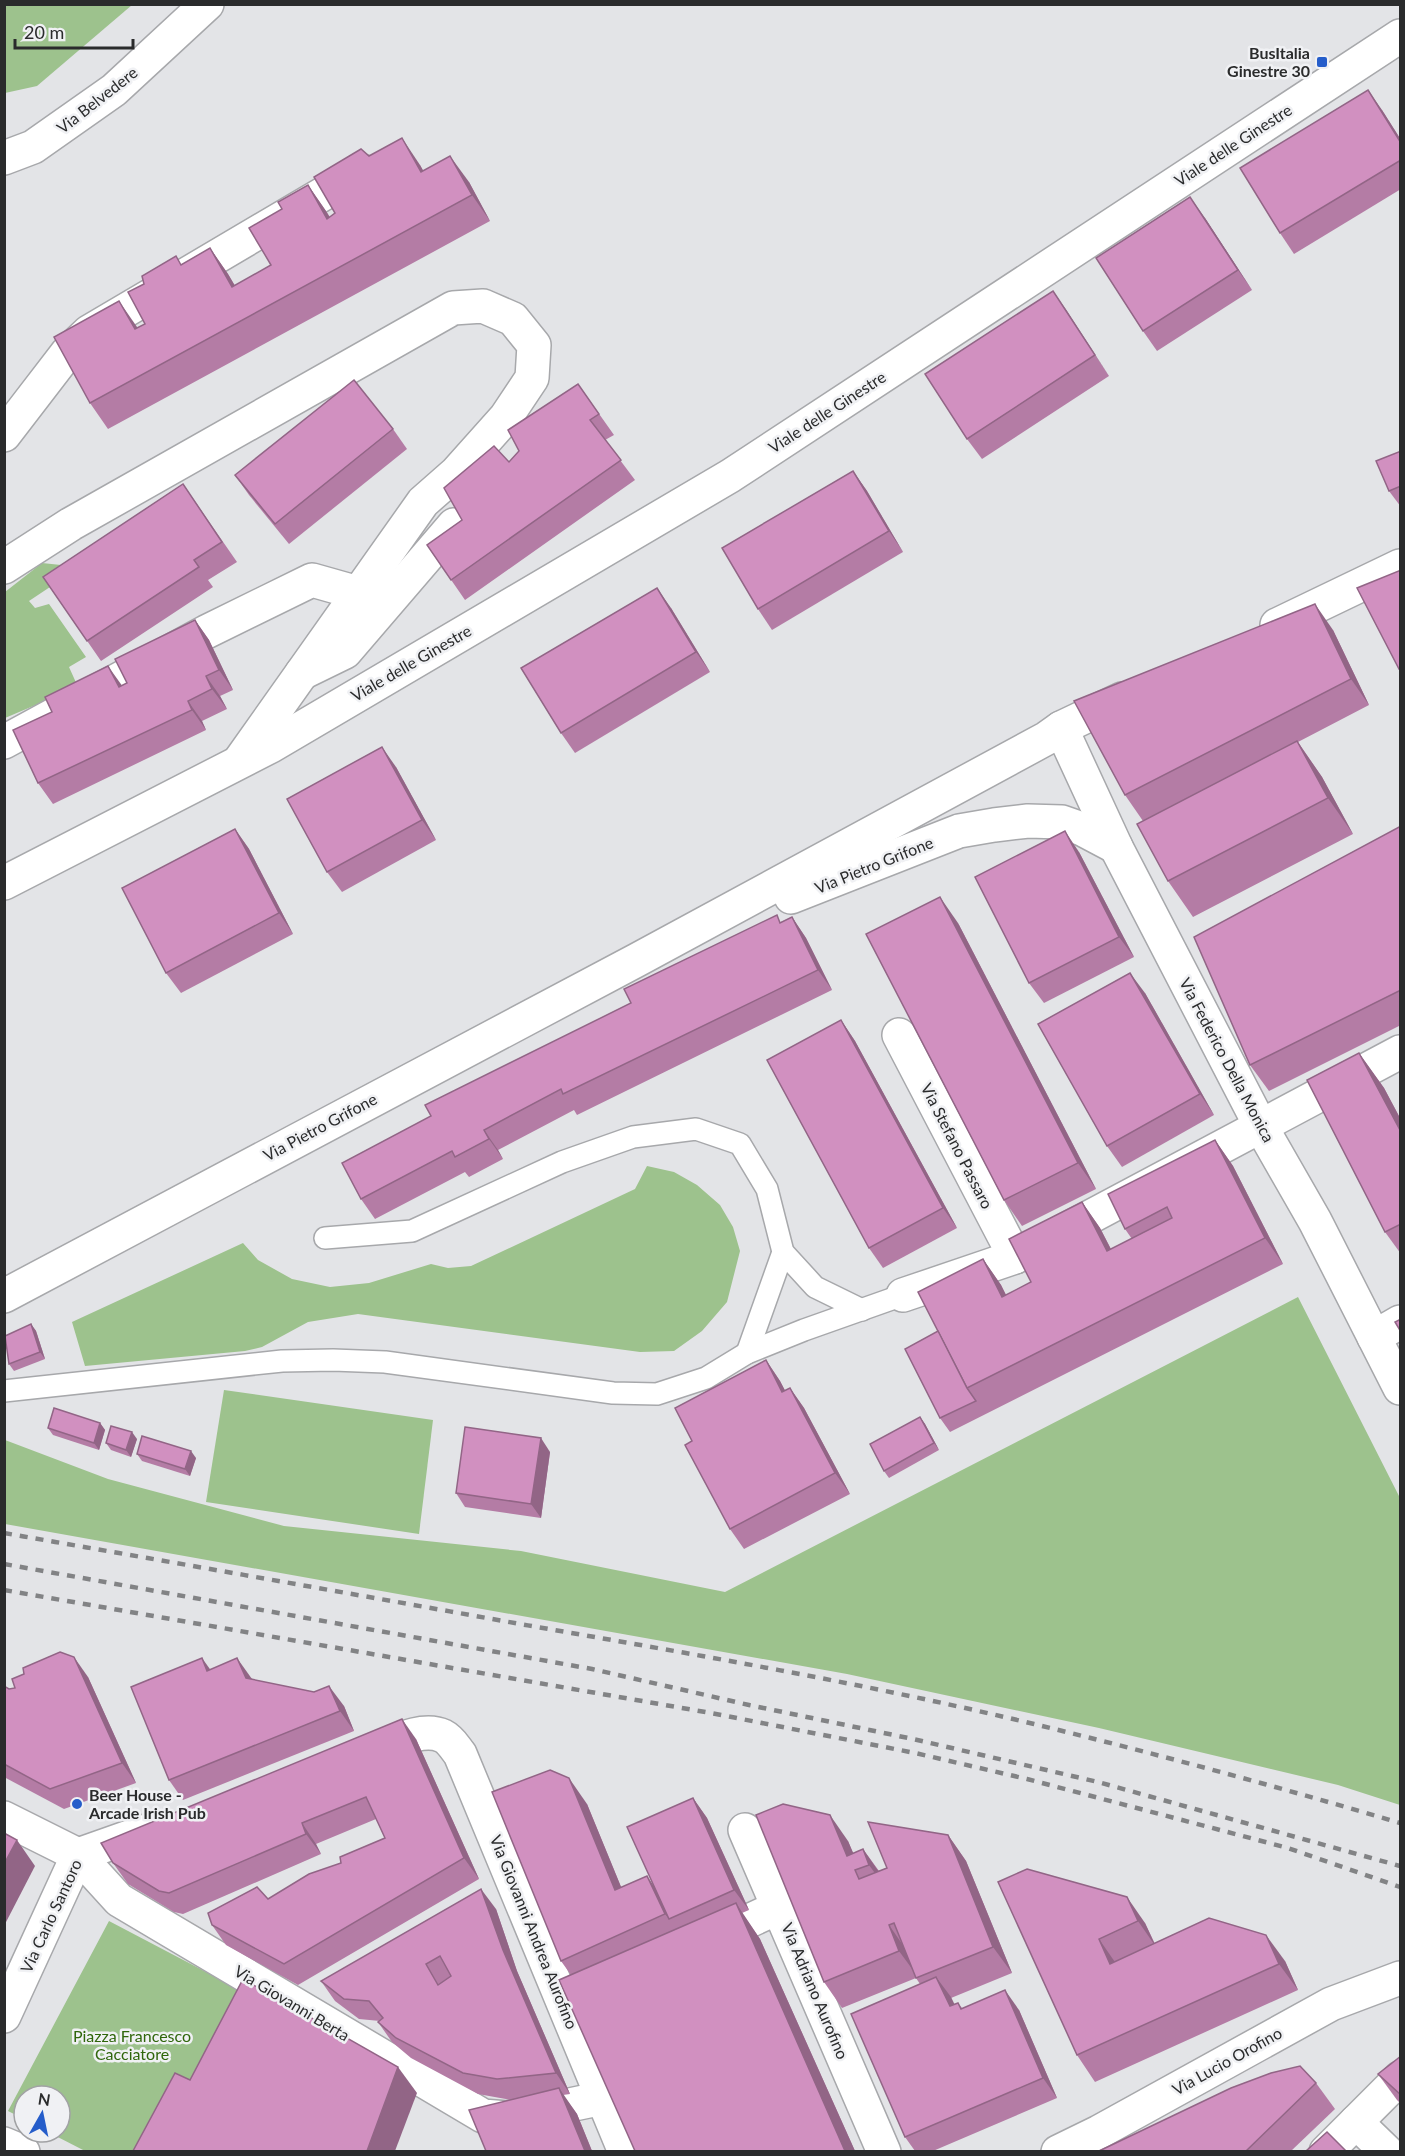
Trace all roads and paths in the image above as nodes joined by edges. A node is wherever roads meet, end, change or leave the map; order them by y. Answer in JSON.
{"nodes":[{"id":1,"x":207,"y":4,"type":"edge"},
{"id":2,"x":1401,"y":36,"type":"edge"},
{"id":3,"x":4,"y":158,"type":"edge"},
{"id":4,"x":368,"y":167,"type":"edge"},
{"id":5,"x":4,"y":435,"type":"edge"},
{"id":6,"x":454,"y":525,"type":"edge"},
{"id":7,"x":1401,"y":566,"type":"edge"},
{"id":8,"x":4,"y":567,"type":"edge"},
{"id":9,"x":358,"y":593,"type":"junction"},
{"id":10,"x":1253,"y":637,"type":"edge"},
{"id":11,"x":300,"y":674,"type":"junction"},
{"id":12,"x":1146,"y":687,"type":"edge"},
{"id":13,"x":1061,"y":728,"type":"junction"},
{"id":14,"x":4,"y":742,"type":"edge"},
{"id":15,"x":238,"y":763,"type":"junction"},
{"id":16,"x":1116,"y":847,"type":"junction"},
{"id":17,"x":4,"y":883,"type":"edge"},
{"id":18,"x":637,"y":960,"type":"junction"},
{"id":19,"x":899,"y":1035,"type":"edge"},
{"id":20,"x":1401,"y":1052,"type":"edge"},
{"id":21,"x":1260,"y":1125,"type":"junction"},
{"id":22,"x":326,"y":1238,"type":"dead end"},
{"id":23,"x":783,"y":1252,"type":"junction"},
{"id":24,"x":1014,"y":1257,"type":"junction"},
{"id":25,"x":903,"y":1295,"type":"joint"},
{"id":26,"x":4,"y":1296,"type":"edge"},
{"id":27,"x":862,"y":1310,"type":"junction"},
{"id":28,"x":1387,"y":1329,"type":"edge"},
{"id":29,"x":747,"y":1353,"type":"junction"},
{"id":30,"x":1401,"y":1388,"type":"edge"},
{"id":31,"x":4,"y":1391,"type":"edge"},
{"id":32,"x":346,"y":1760,"type":"edge"},
{"id":33,"x":4,"y":1818,"type":"edge"},
{"id":34,"x":179,"y":1820,"type":"edge"},
{"id":35,"x":745,"y":1830,"type":"dead end"},
{"id":36,"x":78,"y":1855,"type":"junction"},
{"id":37,"x":778,"y":1908,"type":"junction"},
{"id":38,"x":678,"y":1953,"type":"edge"},
{"id":39,"x":1401,"y":1977,"type":"edge"},
{"id":40,"x":595,"y":1991,"type":"edge"},
{"id":41,"x":564,"y":2005,"type":"junction"},
{"id":42,"x":4,"y":2016,"type":"edge"},
{"id":43,"x":1401,"y":2078,"type":"edge"},
{"id":44,"x":603,"y":2098,"type":"junction"},
{"id":45,"x":1356,"y":2121,"type":"junction"},
{"id":46,"x":4,"y":2144,"type":"edge"},
{"id":47,"x":22,"y":2151,"type":"edge"},
{"id":48,"x":625,"y":2151,"type":"edge"},
{"id":49,"x":884,"y":2151,"type":"edge"},
{"id":50,"x":1058,"y":2151,"type":"edge"},
{"id":51,"x":1326,"y":2151,"type":"edge"},
{"id":52,"x":1387,"y":2151,"type":"edge"}],
"edges":[{"from":1,"to":3,"type":"street","name":"Via Belvedere"},
{"from":2,"to":15,"type":"street","name":"Viale delle Ginestre"},
{"from":4,"to":5,"type":"street"},
{"from":6,"to":11,"type":"street","name":"Viale delle Ginestre"},
{"from":7,"to":10,"type":"street"},
{"from":8,"to":9,"type":"street","name":"Viale delle Ginestre"},
{"from":9,"to":11,"type":"street","name":"Viale delle Ginestre"},
{"from":9,"to":14,"type":"street"},
{"from":11,"to":15,"type":"street","name":"Viale delle Ginestre"},
{"from":12,"to":13,"type":"street","name":"Via Pietro Grifone"},
{"from":13,"to":16,"type":"street","name":"Via Federico Della Monica"},
{"from":13,"to":18,"type":"street","name":"Via Pietro Grifone"},
{"from":15,"to":17,"type":"street","name":"Viale delle Ginestre"},
{"from":16,"to":18,"type":"street","name":"Via Pietro Grifone"},
{"from":16,"to":21,"type":"street","name":"Via Federico Della Monica"},
{"from":18,"to":26,"type":"street","name":"Via Pietro Grifone"},
{"from":19,"to":24,"type":"street","name":"Via Stefano Passaro"},
{"from":20,"to":21,"type":"street"},
{"from":21,"to":24,"type":"street"},
{"from":21,"to":28,"type":"street","name":"Via Federico Della Monica"},
{"from":22,"to":23,"type":"lane"},
{"from":23,"to":27,"type":"lane"},
{"from":23,"to":29,"type":"lane"},
{"from":24,"to":25,"type":"street"},
{"from":25,"to":27,"type":"lane"},
{"from":27,"to":29,"type":"lane"},
{"from":28,"to":30,"type":"street","name":"Via Federico Della Monica"},
{"from":29,"to":31,"type":"lane"},
{"from":32,"to":41,"type":"street","name":"Via Giovanni Andrea Aurofino"},
{"from":33,"to":36,"type":"street","name":"Via Giovanni Berta"},
{"from":34,"to":36,"type":"street","name":"Via Carlo Santoro"},
{"from":35,"to":37,"type":"street","name":"Via Adriano Aurofino"},
{"from":36,"to":42,"type":"street","name":"Via Carlo Santoro"},
{"from":36,"to":44,"type":"street","name":"Via Giovanni Berta"},
{"from":37,"to":38,"type":"street"},
{"from":37,"to":49,"type":"street","name":"Via Adriano Aurofino"},
{"from":39,"to":50,"type":"street","name":"Via Lucio Orofino"},
{"from":40,"to":41,"type":"street"},
{"from":41,"to":44,"type":"street","name":"Via Giovanni Andrea Aurofino"},
{"from":43,"to":45,"type":"street"},
{"from":44,"to":48,"type":"street","name":"Via Giovanni Andrea Aurofino"},
{"from":45,"to":51,"type":"street"},
{"from":45,"to":52,"type":"street"},
{"from":46,"to":47,"type":"street"}]}
